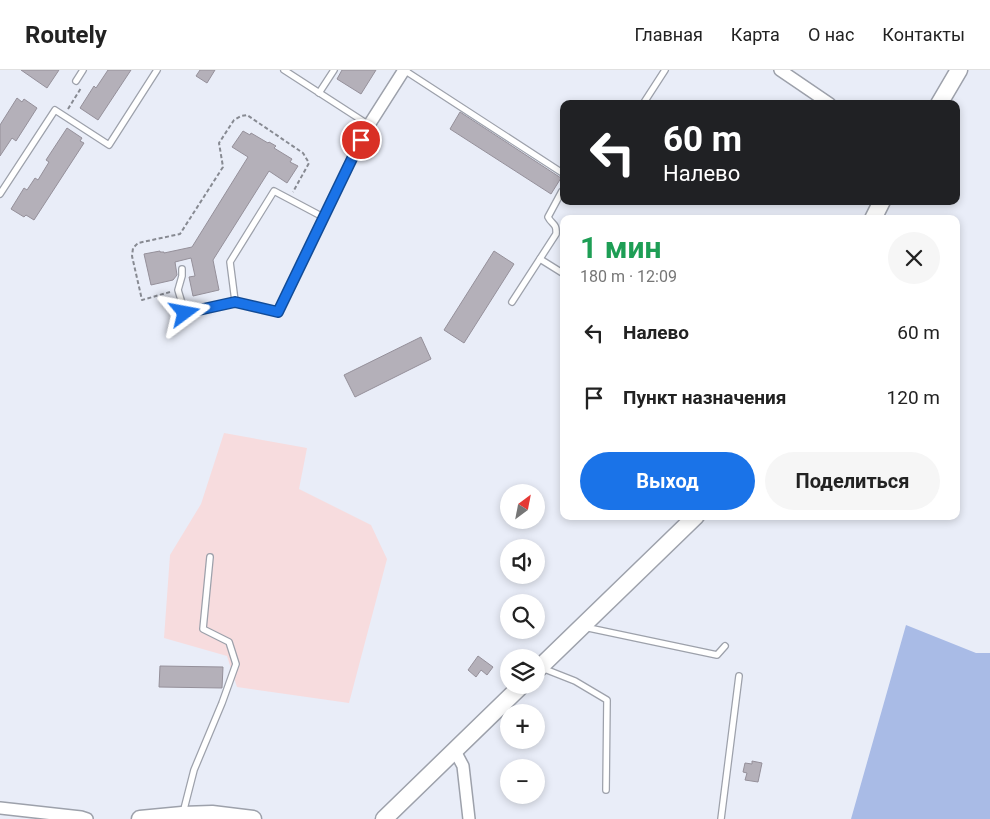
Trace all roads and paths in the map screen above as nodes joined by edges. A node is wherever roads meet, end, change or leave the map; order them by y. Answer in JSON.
{"nodes":[{"id":1,"x":83,"y":70,"type":"edge"},
{"id":2,"x":157,"y":70,"type":"edge"},
{"id":3,"x":284,"y":70,"type":"edge"},
{"id":4,"x":334,"y":70,"type":"edge"},
{"id":5,"x":404,"y":70,"type":"edge"},
{"id":6,"x":665,"y":70,"type":"edge"},
{"id":7,"x":780,"y":70,"type":"edge"},
{"id":8,"x":959,"y":70,"type":"edge"},
{"id":9,"x":76,"y":81,"type":"joint"},
{"id":10,"x":319,"y":93,"type":"junction"},
{"id":11,"x":646,"y":100,"type":"edge"},
{"id":12,"x":824,"y":100,"type":"edge"},
{"id":13,"x":941,"y":100,"type":"edge"},
{"id":14,"x":64,"y":116,"type":"junction"},
{"id":15,"x":369,"y":125,"type":"junction"},
{"id":16,"x":560,"y":171,"type":"edge"},
{"id":17,"x":0,"y":194,"type":"edge"},
{"id":18,"x":560,"y":195,"type":"edge"},
{"id":19,"x":289,"y":199,"type":"junction"},
{"id":20,"x":323,"y":217,"type":"junction"},
{"id":21,"x":540,"y":259,"type":"junction"},
{"id":22,"x":182,"y":269,"type":"dead end"},
{"id":23,"x":560,"y":272,"type":"edge"},
{"id":24,"x":178,"y":290,"type":"junction"},
{"id":25,"x":235,"y":302,"type":"junction"},
{"id":26,"x":512,"y":302,"type":"dead end"},
{"id":27,"x":692,"y":520,"type":"edge"},
{"id":28,"x":210,"y":557,"type":"dead end"},
{"id":29,"x":582,"y":627,"type":"junction"},
{"id":30,"x":725,"y":646,"type":"dead end"},
{"id":31,"x":545,"y":663,"type":"edge"},
{"id":32,"x":545,"y":672,"type":"edge"},
{"id":33,"x":738,"y":676,"type":"dead end"},
{"id":34,"x":513,"y":694,"type":"edge"},
{"id":35,"x":455,"y":751,"type":"junction"},
{"id":36,"x":606,"y":790,"type":"dead end"},
{"id":37,"x":0,"y":808,"type":"edge"},
{"id":38,"x":182,"y":815,"type":"junction"},
{"id":39,"x":87,"y":819,"type":"edge"},
{"id":40,"x":140,"y":819,"type":"edge"},
{"id":41,"x":253,"y":819,"type":"edge"},
{"id":42,"x":384,"y":819,"type":"edge"},
{"id":43,"x":469,"y":819,"type":"edge"},
{"id":44,"x":722,"y":819,"type":"edge"}],
"edges":[{"from":1,"to":9,"type":"lane"},
{"from":2,"to":14,"type":"lane"},
{"from":3,"to":10,"type":"lane"},
{"from":4,"to":10,"type":"lane"},
{"from":5,"to":15,"type":"street"},
{"from":5,"to":16,"type":"lane"},
{"from":6,"to":11,"type":"lane"},
{"from":7,"to":12,"type":"street"},
{"from":8,"to":13,"type":"street"},
{"from":9,"to":14,"type":"path"},
{"from":10,"to":15,"type":"lane"},
{"from":14,"to":17,"type":"lane"},
{"from":15,"to":20,"type":"lane"},
{"from":18,"to":21,"type":"lane"},
{"from":19,"to":20,"type":"lane"},
{"from":19,"to":24,"type":"path"},
{"from":19,"to":25,"type":"lane"},
{"from":20,"to":25,"type":"lane"},
{"from":21,"to":23,"type":"lane"},
{"from":21,"to":26,"type":"lane"},
{"from":22,"to":24,"type":"lane"},
{"from":24,"to":25,"type":"lane"},
{"from":27,"to":29,"type":"street"},
{"from":28,"to":38,"type":"lane"},
{"from":29,"to":30,"type":"lane"},
{"from":29,"to":31,"type":"street"},
{"from":32,"to":36,"type":"lane"},
{"from":33,"to":44,"type":"lane"},
{"from":34,"to":35,"type":"street"},
{"from":35,"to":42,"type":"street"},
{"from":35,"to":43,"type":"street"},
{"from":37,"to":39,"type":"street"},
{"from":38,"to":40,"type":"street"},
{"from":38,"to":41,"type":"street"}]}
